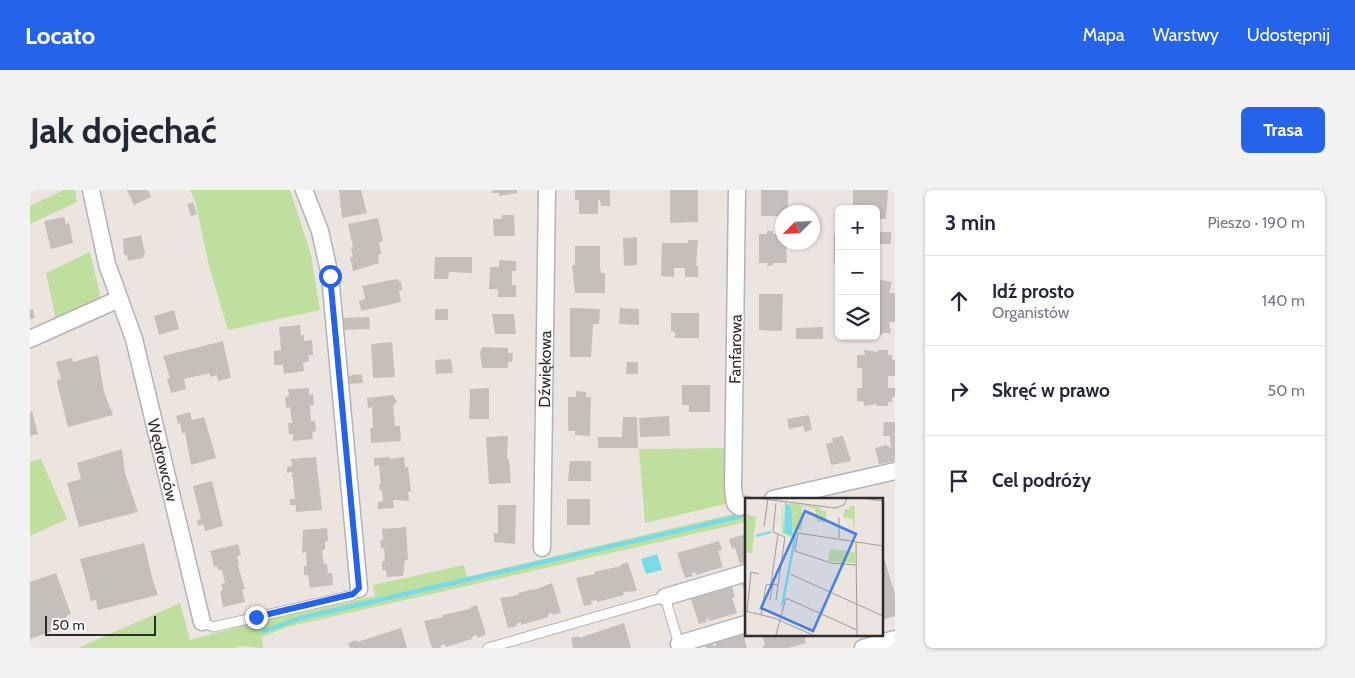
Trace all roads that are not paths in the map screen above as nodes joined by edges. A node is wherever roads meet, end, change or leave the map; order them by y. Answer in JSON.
{"nodes":[{"id":1,"x":91,"y":190,"type":"edge"},
{"id":2,"x":304,"y":190,"type":"edge"},
{"id":3,"x":547,"y":190,"type":"edge"},
{"id":4,"x":737,"y":190,"type":"edge"},
{"id":5,"x":119,"y":299,"type":"junction"},
{"id":6,"x":30,"y":339,"type":"edge"},
{"id":7,"x":895,"y":471,"type":"edge"},
{"id":8,"x":777,"y":498,"type":"edge"},
{"id":9,"x":743,"y":506,"type":"edge"},
{"id":10,"x":542,"y":548,"type":"dead end"},
{"id":11,"x":745,"y":573,"type":"edge"},
{"id":12,"x":359,"y":588,"type":"joint"},
{"id":13,"x":665,"y":597,"type":"junction"},
{"id":14,"x":202,"y":622,"type":"joint"},
{"id":15,"x":745,"y":624,"type":"edge"},
{"id":16,"x":895,"y":639,"type":"edge"},
{"id":17,"x":679,"y":646,"type":"edge"},
{"id":18,"x":488,"y":648,"type":"edge"},
{"id":19,"x":863,"y":648,"type":"edge"}],
"edges":[{"from":1,"to":5,"type":"street","name":"Wędrowców"},
{"from":2,"to":12,"type":"street"},
{"from":3,"to":10,"type":"street","name":"Dźwiękowa"},
{"from":4,"to":9,"type":"street","name":"Fanfarowa"},
{"from":5,"to":6,"type":"street"},
{"from":5,"to":14,"type":"street","name":"Wędrowców"},
{"from":7,"to":8,"type":"street"},
{"from":11,"to":13,"type":"street"},
{"from":12,"to":14,"type":"lane"},
{"from":13,"to":17,"type":"lane"},
{"from":13,"to":18,"type":"lane"},
{"from":15,"to":17,"type":"street"},
{"from":16,"to":19,"type":"street"}]}
